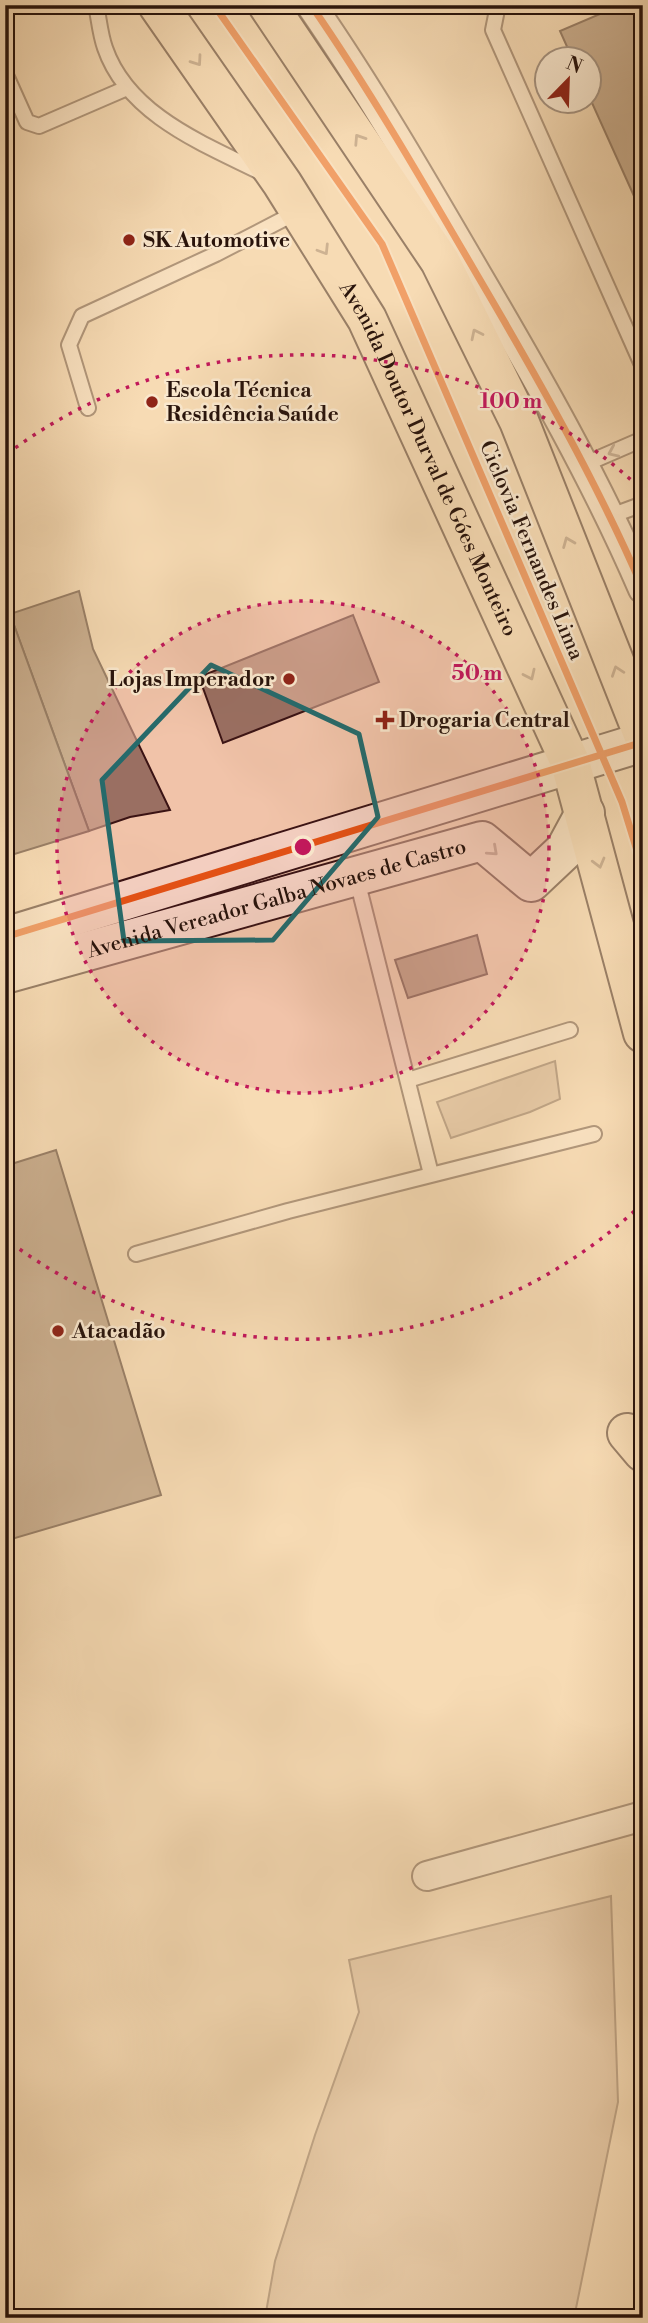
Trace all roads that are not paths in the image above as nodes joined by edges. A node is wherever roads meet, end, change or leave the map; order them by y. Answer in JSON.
{"nodes":[{"id":1,"x":96,"y":5,"type":"edge"},
{"id":2,"x":158,"y":5,"type":"edge"},
{"id":3,"x":268,"y":5,"type":"edge"},
{"id":4,"x":288,"y":5,"type":"edge"},
{"id":5,"x":311,"y":5,"type":"edge"},
{"id":6,"x":498,"y":5,"type":"edge"},
{"id":7,"x":302,"y":53,"type":"junction"},
{"id":8,"x":5,"y":73,"type":"edge"},
{"id":9,"x":127,"y":88,"type":"junction"},
{"id":10,"x":291,"y":197,"type":"junction"},
{"id":11,"x":643,"y":367,"type":"edge"},
{"id":12,"x":88,"y":408,"type":"dead end"},
{"id":13,"x":643,"y":439,"type":"edge"},
{"id":14,"x":583,"y":465,"type":"junction"},
{"id":15,"x":643,"y":504,"type":"edge"},
{"id":16,"x":608,"y":517,"type":"junction"},
{"id":17,"x":643,"y":589,"type":"edge"},
{"id":18,"x":643,"y":734,"type":"edge"},
{"id":19,"x":643,"y":742,"type":"edge"},
{"id":20,"x":569,"y":762,"type":"junction"},
{"id":21,"x":585,"y":813,"type":"junction"},
{"id":22,"x":356,"y":874,"type":"junction"},
{"id":23,"x":5,"y":937,"type":"edge"},
{"id":24,"x":5,"y":974,"type":"edge"},
{"id":25,"x":570,"y":1030,"type":"dead end"},
{"id":26,"x":643,"y":1033,"type":"edge"},
{"id":27,"x":408,"y":1080,"type":"junction"},
{"id":28,"x":594,"y":1134,"type":"dead end"},
{"id":29,"x":431,"y":1174,"type":"junction"},
{"id":30,"x":136,"y":1254,"type":"dead end"},
{"id":31,"x":643,"y":1816,"type":"edge"},
{"id":32,"x":427,"y":1876,"type":"dead end"}],
"edges":[{"from":1,"to":9,"type":"lane"},
{"from":2,"to":10,"type":"highway","name":"Avenida Doutor Durval de Góes Monteiro","one_way":true},
{"from":3,"to":7,"type":"highway"},
{"from":4,"to":7,"type":"street"},
{"from":5,"to":14,"type":"street"},
{"from":6,"to":11,"type":"lane"},
{"from":18,"to":7,"type":"highway","one_way":true},
{"from":8,"to":9,"type":"lane"},
{"from":9,"to":10,"type":"lane"},
{"from":10,"to":12,"type":"lane"},
{"from":10,"to":20,"type":"highway","name":"Avenida Doutor Durval de Góes Monteiro","one_way":true},
{"from":13,"to":14,"type":"lane","one_way":true},
{"from":14,"to":16,"type":"street"},
{"from":15,"to":16,"type":"lane"},
{"from":16,"to":17,"type":"street"},
{"from":19,"to":20,"type":"street","name":"Avenida Vereador Galba Novaes de Castro"},
{"from":20,"to":21,"type":"highway","name":"Avenida Doutor Durval de Góes Monteiro"},
{"from":20,"to":23,"type":"street","name":"Avenida Vereador Galba Novaes de Castro"},
{"from":22,"to":21,"type":"street","name":"Avenida Vereador Galba Novaes de Castro","one_way":true},
{"from":21,"to":26,"type":"highway","name":"Avenida Doutor Durval de Góes Monteiro","one_way":true},
{"from":22,"to":24,"type":"street","name":"Avenida Vereador Galba Novaes de Castro"},
{"from":22,"to":27,"type":"lane"},
{"from":25,"to":27,"type":"lane"},
{"from":27,"to":29,"type":"lane"},
{"from":28,"to":29,"type":"lane"},
{"from":29,"to":30,"type":"lane"},
{"from":31,"to":32,"type":"street"}]}
